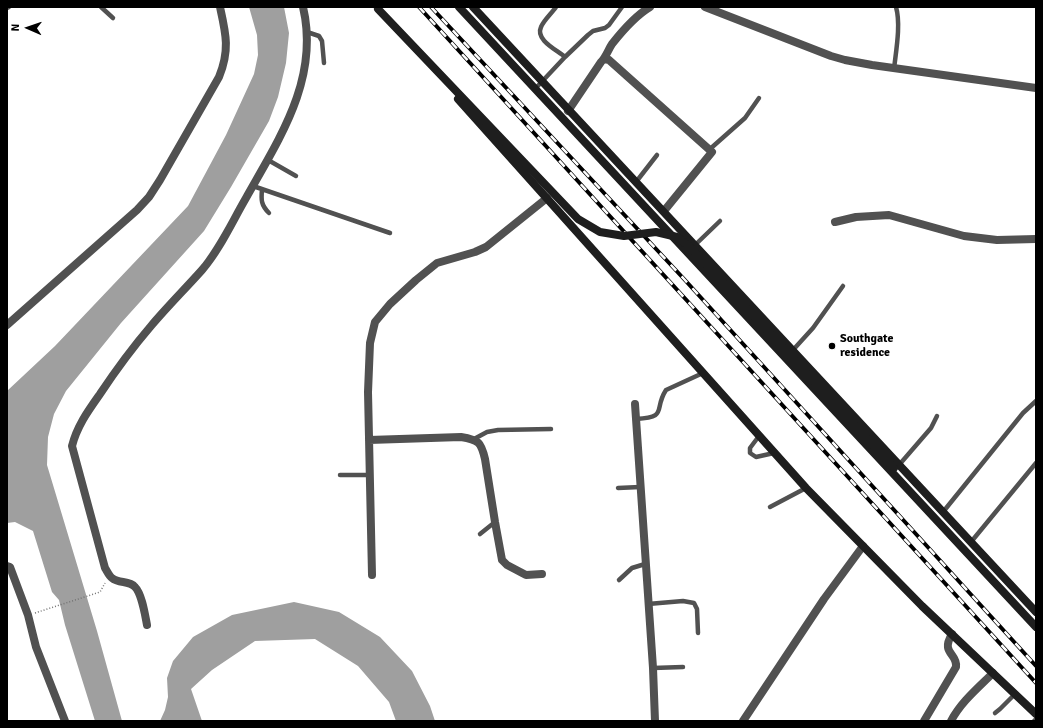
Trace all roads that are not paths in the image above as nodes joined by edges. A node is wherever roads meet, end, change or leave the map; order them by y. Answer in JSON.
{"nodes":[{"id":1,"x":101,"y":7,"type":"edge"},
{"id":2,"x":220,"y":7,"type":"edge"},
{"id":3,"x":303,"y":7,"type":"edge"},
{"id":4,"x":459,"y":7,"type":"edge"},
{"id":5,"x":473,"y":7,"type":"edge"},
{"id":6,"x":556,"y":7,"type":"edge"},
{"id":7,"x":622,"y":7,"type":"edge"},
{"id":8,"x":650,"y":7,"type":"edge"},
{"id":9,"x":706,"y":7,"type":"edge"},
{"id":10,"x":896,"y":7,"type":"edge"},
{"id":11,"x":377,"y":8,"type":"edge"},
{"id":12,"x":113,"y":18,"type":"dead end"},
{"id":13,"x":307,"y":32,"type":"junction"},
{"id":14,"x":565,"y":57,"type":"junction"},
{"id":15,"x":605,"y":59,"type":"junction"},
{"id":16,"x":324,"y":63,"type":"dead end"},
{"id":17,"x":894,"y":68,"type":"junction"},
{"id":18,"x":542,"y":83,"type":"junction"},
{"id":19,"x":1036,"y":88,"type":"edge"},
{"id":20,"x":535,"y":89,"type":"junction"},
{"id":21,"x":759,"y":98,"type":"dead end"},
{"id":22,"x":568,"y":111,"type":"junction"},
{"id":23,"x":710,"y":149,"type":"junction"},
{"id":24,"x":657,"y":155,"type":"dead end"},
{"id":25,"x":268,"y":160,"type":"junction"},
{"id":26,"x":296,"y":176,"type":"dead end"},
{"id":27,"x":636,"y":182,"type":"junction"},
{"id":28,"x":252,"y":186,"type":"junction"},
{"id":29,"x":262,"y":189,"type":"junction"},
{"id":30,"x":547,"y":198,"type":"junction"},
{"id":31,"x":664,"y":212,"type":"junction"},
{"id":32,"x":268,"y":213,"type":"dead end"},
{"id":33,"x":720,"y":221,"type":"dead end"},
{"id":34,"x":835,"y":222,"type":"dead end"},
{"id":35,"x":390,"y":233,"type":"dead end"},
{"id":36,"x":1036,"y":239,"type":"edge"},
{"id":37,"x":695,"y":245,"type":"junction"},
{"id":38,"x":843,"y":286,"type":"dead end"},
{"id":39,"x":7,"y":325,"type":"edge"},
{"id":40,"x":793,"y":350,"type":"junction"},
{"id":41,"x":703,"y":373,"type":"junction"},
{"id":42,"x":1036,"y":401,"type":"edge"},
{"id":43,"x":635,"y":404,"type":"dead end"},
{"id":44,"x":937,"y":416,"type":"dead end"},
{"id":45,"x":636,"y":419,"type":"junction"},
{"id":46,"x":552,"y":429,"type":"dead end"},
{"id":47,"x":759,"y":436,"type":"junction"},
{"id":48,"x":474,"y":439,"type":"junction"},
{"id":49,"x":369,"y":440,"type":"junction"},
{"id":50,"x":774,"y":453,"type":"junction"},
{"id":51,"x":1036,"y":463,"type":"edge"},
{"id":52,"x":897,"y":466,"type":"junction"},
{"id":53,"x":340,"y":474,"type":"dead end"},
{"id":54,"x":369,"y":475,"type":"junction"},
{"id":55,"x":900,"y":481,"type":"junction"},
{"id":56,"x":640,"y":487,"type":"junction"},
{"id":57,"x":618,"y":488,"type":"dead end"},
{"id":58,"x":806,"y":488,"type":"junction"},
{"id":59,"x":770,"y":507,"type":"dead end"},
{"id":60,"x":943,"y":512,"type":"junction"},
{"id":61,"x":495,"y":522,"type":"junction"},
{"id":62,"x":480,"y":534,"type":"dead end"},
{"id":63,"x":971,"y":542,"type":"junction"},
{"id":64,"x":863,"y":546,"type":"junction"},
{"id":65,"x":645,"y":564,"type":"junction"},
{"id":66,"x":7,"y":566,"type":"edge"},
{"id":67,"x":542,"y":574,"type":"dead end"},
{"id":68,"x":372,"y":575,"type":"dead end"},
{"id":69,"x":619,"y":580,"type":"dead end"},
{"id":70,"x":648,"y":604,"type":"junction"},
{"id":71,"x":1036,"y":612,"type":"edge"},
{"id":72,"x":147,"y":625,"type":"dead end"},
{"id":73,"x":1036,"y":627,"type":"edge"},
{"id":74,"x":698,"y":633,"type":"dead end"},
{"id":75,"x":952,"y":634,"type":"junction"},
{"id":76,"x":683,"y":667,"type":"dead end"},
{"id":77,"x":653,"y":668,"type":"junction"},
{"id":78,"x":993,"y":673,"type":"junction"},
{"id":79,"x":1015,"y":694,"type":"junction"},
{"id":80,"x":995,"y":713,"type":"dead end"},
{"id":81,"x":1036,"y":714,"type":"edge"},
{"id":82,"x":747,"y":720,"type":"edge"},
{"id":83,"x":65,"y":721,"type":"edge"},
{"id":84,"x":655,"y":721,"type":"edge"},
{"id":85,"x":924,"y":721,"type":"edge"},
{"id":86,"x":951,"y":721,"type":"edge"}],
"edges":[{"from":1,"to":12,"type":"lane"},
{"from":2,"to":39,"type":"street"},
{"from":3,"to":13,"type":"street"},
{"from":4,"to":20,"type":"main road"},
{"from":5,"to":18,"type":"main road"},
{"from":6,"to":14,"type":"lane"},
{"from":7,"to":14,"type":"lane"},
{"from":8,"to":15,"type":"street"},
{"from":9,"to":17,"type":"street"},
{"from":10,"to":17,"type":"lane"},
{"from":11,"to":30,"type":"main road"},
{"from":11,"to":52,"type":"main road","bridge":true},
{"from":13,"to":16,"type":"lane"},
{"from":13,"to":25,"type":"street"},
{"from":14,"to":18,"type":"lane"},
{"from":15,"to":22,"type":"street"},
{"from":15,"to":23,"type":"street"},
{"from":17,"to":19,"type":"street"},
{"from":18,"to":20,"type":"lane"},
{"from":18,"to":22,"type":"main road"},
{"from":20,"to":55,"type":"main road"},
{"from":21,"to":23,"type":"lane"},
{"from":22,"to":27,"type":"main road"},
{"from":23,"to":31,"type":"street"},
{"from":24,"to":27,"type":"lane"},
{"from":25,"to":26,"type":"lane"},
{"from":25,"to":28,"type":"street"},
{"from":27,"to":31,"type":"main road"},
{"from":28,"to":29,"type":"lane"},
{"from":28,"to":72,"type":"street"},
{"from":29,"to":32,"type":"lane"},
{"from":29,"to":35,"type":"lane"},
{"from":30,"to":41,"type":"main road"},
{"from":30,"to":49,"type":"street"},
{"from":31,"to":37,"type":"main road"},
{"from":33,"to":37,"type":"lane"},
{"from":34,"to":36,"type":"street"},
{"from":37,"to":40,"type":"main road"},
{"from":38,"to":40,"type":"lane"},
{"from":40,"to":52,"type":"main road"},
{"from":41,"to":45,"type":"lane"},
{"from":41,"to":47,"type":"main road"},
{"from":42,"to":60,"type":"lane"},
{"from":43,"to":45,"type":"street"},
{"from":44,"to":52,"type":"lane"},
{"from":45,"to":56,"type":"street"},
{"from":46,"to":48,"type":"lane"},
{"from":47,"to":50,"type":"main road"},
{"from":47,"to":50,"type":"lane"},
{"from":48,"to":49,"type":"street"},
{"from":48,"to":61,"type":"street"},
{"from":49,"to":54,"type":"street"},
{"from":50,"to":58,"type":"main road"},
{"from":51,"to":63,"type":"lane"},
{"from":52,"to":55,"type":"main road"},
{"from":52,"to":60,"type":"main road"},
{"from":53,"to":54,"type":"lane"},
{"from":54,"to":68,"type":"street"},
{"from":55,"to":73,"type":"main road"},
{"from":56,"to":57,"type":"lane"},
{"from":56,"to":65,"type":"street"},
{"from":58,"to":59,"type":"lane"},
{"from":58,"to":64,"type":"main road"},
{"from":60,"to":63,"type":"main road"},
{"from":61,"to":62,"type":"lane"},
{"from":61,"to":67,"type":"street"},
{"from":63,"to":71,"type":"main road"},
{"from":64,"to":75,"type":"main road"},
{"from":64,"to":82,"type":"street"},
{"from":65,"to":69,"type":"lane"},
{"from":65,"to":70,"type":"street"},
{"from":66,"to":83,"type":"street"},
{"from":70,"to":74,"type":"lane"},
{"from":70,"to":77,"type":"street"},
{"from":75,"to":78,"type":"main road"},
{"from":75,"to":85,"type":"street"},
{"from":76,"to":77,"type":"lane"},
{"from":77,"to":84,"type":"street"},
{"from":78,"to":79,"type":"main road"},
{"from":78,"to":86,"type":"street"},
{"from":79,"to":80,"type":"lane"},
{"from":79,"to":81,"type":"main road"}]}
